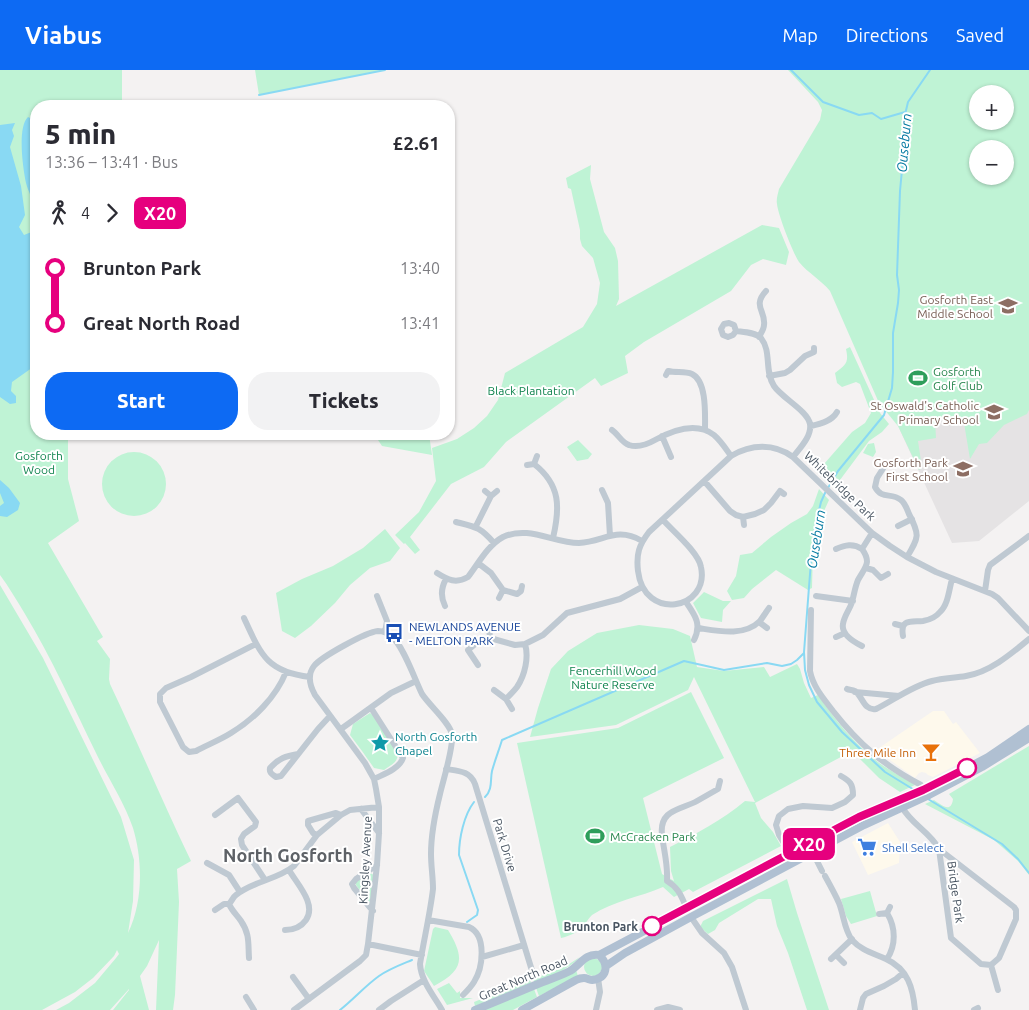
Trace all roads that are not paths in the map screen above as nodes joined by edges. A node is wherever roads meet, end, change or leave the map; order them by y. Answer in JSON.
{"nodes":[{"id":1,"x":766,"y":291,"type":"dead end"},
{"id":2,"x":736,"y":331,"type":"dead end"},
{"id":3,"x":759,"y":336,"type":"junction"},
{"id":4,"x":815,"y":351,"type":"dead end"},
{"id":5,"x":668,"y":370,"type":"dead end"},
{"id":6,"x":769,"y":376,"type":"junction"},
{"id":7,"x":837,"y":412,"type":"dead end"},
{"id":8,"x":811,"y":426,"type":"junction"},
{"id":9,"x":615,"y":430,"type":"dead end"},
{"id":10,"x":705,"y":430,"type":"junction"},
{"id":11,"x":662,"y":436,"type":"junction"},
{"id":12,"x":537,"y":456,"type":"dead end"},
{"id":13,"x":731,"y":456,"type":"junction"},
{"id":14,"x":670,"y":457,"type":"dead end"},
{"id":15,"x":793,"y":457,"type":"junction"},
{"id":16,"x":534,"y":464,"type":"junction"},
{"id":17,"x":527,"y":465,"type":"dead end"},
{"id":18,"x":884,"y":467,"type":"dead end"},
{"id":19,"x":704,"y":482,"type":"junction"},
{"id":20,"x":602,"y":490,"type":"dead end"},
{"id":21,"x":485,"y":491,"type":"dead end"},
{"id":22,"x":497,"y":491,"type":"dead end"},
{"id":23,"x":781,"y":491,"type":"dead end"},
{"id":24,"x":491,"y":496,"type":"junction"},
{"id":25,"x":743,"y":517,"type":"junction"},
{"id":26,"x":912,"y":519,"type":"junction"},
{"id":27,"x":663,"y":520,"type":"junction"},
{"id":28,"x":456,"y":522,"type":"dead end"},
{"id":29,"x":744,"y":525,"type":"dead end"},
{"id":30,"x":476,"y":526,"type":"junction"},
{"id":31,"x":898,"y":526,"type":"dead end"},
{"id":32,"x":872,"y":533,"type":"junction"},
{"id":33,"x":610,"y":536,"type":"junction"},
{"id":34,"x":552,"y":538,"type":"junction"},
{"id":35,"x":1028,"y":539,"type":"edge"},
{"id":36,"x":642,"y":541,"type":"junction"},
{"id":37,"x":494,"y":543,"type":"junction"},
{"id":38,"x":836,"y":549,"type":"dead end"},
{"id":39,"x":862,"y":549,"type":"junction"},
{"id":40,"x":907,"y":557,"type":"junction"},
{"id":41,"x":478,"y":564,"type":"junction"},
{"id":42,"x":866,"y":568,"type":"junction"},
{"id":43,"x":437,"y":573,"type":"dead end"},
{"id":44,"x":888,"y":574,"type":"dead end"},
{"id":45,"x":446,"y":579,"type":"junction"},
{"id":46,"x":952,"y":579,"type":"junction"},
{"id":47,"x":522,"y":586,"type":"dead end"},
{"id":48,"x":642,"y":587,"type":"junction"},
{"id":49,"x":503,"y":590,"type":"junction"},
{"id":50,"x":985,"y":591,"type":"junction"},
{"id":51,"x":377,"y":596,"type":"dead end"},
{"id":52,"x":816,"y":596,"type":"dead end"},
{"id":53,"x":499,"y":598,"type":"dead end"},
{"id":54,"x":852,"y":600,"type":"junction"},
{"id":55,"x":686,"y":602,"type":"junction"},
{"id":56,"x":445,"y":606,"type":"dead end"},
{"id":57,"x":769,"y":608,"type":"dead end"},
{"id":58,"x":811,"y":610,"type":"dead end"},
{"id":59,"x":244,"y":618,"type":"dead end"},
{"id":60,"x":759,"y":622,"type":"junction"},
{"id":61,"x":895,"y":624,"type":"dead end"},
{"id":62,"x":903,"y":626,"type":"junction"},
{"id":63,"x":489,"y":628,"type":"dead end"},
{"id":64,"x":698,"y":628,"type":"junction"},
{"id":65,"x":767,"y":628,"type":"dead end"},
{"id":66,"x":1029,"y":631,"type":"edge"},
{"id":67,"x":385,"y":632,"type":"junction"},
{"id":68,"x":845,"y":633,"type":"junction"},
{"id":69,"x":903,"y":636,"type":"dead end"},
{"id":70,"x":836,"y":637,"type":"dead end"},
{"id":71,"x":490,"y":638,"type":"junction"},
{"id":72,"x":1029,"y":639,"type":"edge"},
{"id":73,"x":694,"y":640,"type":"dead end"},
{"id":74,"x":256,"y":644,"type":"junction"},
{"id":75,"x":525,"y":644,"type":"junction"},
{"id":76,"x":862,"y":646,"type":"dead end"},
{"id":77,"x":478,"y":665,"type":"dead end"},
{"id":78,"x":286,"y":672,"type":"junction"},
{"id":79,"x":310,"y":677,"type":"junction"},
{"id":80,"x":416,"y":681,"type":"junction"},
{"id":81,"x":846,"y":689,"type":"dead end"},
{"id":82,"x":494,"y":690,"type":"dead end"},
{"id":83,"x":855,"y":692,"type":"junction"},
{"id":84,"x":899,"y":696,"type":"junction"},
{"id":85,"x":506,"y":699,"type":"junction"},
{"id":86,"x":371,"y":708,"type":"junction"},
{"id":87,"x":512,"y":709,"type":"dead end"},
{"id":88,"x":330,"y":716,"type":"junction"},
{"id":89,"x":340,"y":729,"type":"junction"},
{"id":90,"x":1029,"y":730,"type":"edge"},
{"id":91,"x":1029,"y":738,"type":"edge"},
{"id":92,"x":298,"y":754,"type":"junction"},
{"id":93,"x":446,"y":769,"type":"junction"},
{"id":94,"x":842,"y":776,"type":"dead end"},
{"id":95,"x":374,"y":779,"type":"junction"},
{"id":96,"x":720,"y":781,"type":"dead end"},
{"id":97,"x":926,"y":792,"type":"junction"},
{"id":98,"x":916,"y":797,"type":"junction"},
{"id":99,"x":379,"y":807,"type":"junction"},
{"id":100,"x":902,"y":807,"type":"junction"},
{"id":101,"x":361,"y":809,"type":"junction"},
{"id":102,"x":215,"y":815,"type":"dead end"},
{"id":103,"x":341,"y":815,"type":"junction"},
{"id":104,"x":379,"y":833,"type":"junction"},
{"id":105,"x":318,"y":835,"type":"junction"},
{"id":106,"x":939,"y":849,"type":"junction"},
{"id":107,"x":790,"y":853,"type":"junction"},
{"id":108,"x":813,"y":853,"type":"junction"},
{"id":109,"x":207,"y":863,"type":"dead end"},
{"id":110,"x":377,"y":865,"type":"junction"},
{"id":111,"x":289,"y":870,"type":"junction"},
{"id":112,"x":265,"y":880,"type":"junction"},
{"id":113,"x":240,"y":892,"type":"junction"},
{"id":114,"x":229,"y":904,"type":"junction"},
{"id":115,"x":687,"y":908,"type":"junction"},
{"id":116,"x":215,"y":910,"type":"dead end"},
{"id":117,"x":373,"y":911,"type":"junction"},
{"id":118,"x":879,"y":914,"type":"dead end"},
{"id":119,"x":691,"y":917,"type":"junction"},
{"id":120,"x":428,"y":920,"type":"junction"},
{"id":121,"x":285,"y":930,"type":"dead end"},
{"id":122,"x":852,"y":939,"type":"junction"},
{"id":123,"x":368,"y":944,"type":"junction"},
{"id":124,"x":524,"y":945,"type":"junction"},
{"id":125,"x":422,"y":955,"type":"junction"},
{"id":126,"x":599,"y":955,"type":"junction"},
{"id":127,"x":482,"y":957,"type":"junction"},
{"id":128,"x":249,"y":958,"type":"dead end"},
{"id":129,"x":887,"y":959,"type":"junction"},
{"id":130,"x":844,"y":963,"type":"dead end"},
{"id":131,"x":578,"y":965,"type":"junction"},
{"id":132,"x":991,"y":965,"type":"junction"},
{"id":133,"x":606,"y":966,"type":"junction"},
{"id":134,"x":904,"y":972,"type":"junction"},
{"id":135,"x":533,"y":974,"type":"dead end"},
{"id":136,"x":293,"y":977,"type":"dead end"},
{"id":137,"x":584,"y":978,"type":"junction"},
{"id":138,"x":598,"y":978,"type":"junction"},
{"id":139,"x":424,"y":980,"type":"junction"},
{"id":140,"x":998,"y":990,"type":"dead end"},
{"id":141,"x":463,"y":995,"type":"dead end"},
{"id":142,"x":246,"y":998,"type":"dead end"},
{"id":143,"x":309,"y":998,"type":"junction"},
{"id":144,"x":853,"y":1001,"type":"dead end"},
{"id":145,"x":860,"y":1007,"type":"edge"},
{"id":146,"x":254,"y":1010,"type":"edge"},
{"id":147,"x":294,"y":1010,"type":"edge"},
{"id":148,"x":379,"y":1010,"type":"edge"},
{"id":149,"x":442,"y":1010,"type":"edge"},
{"id":150,"x":476,"y":1010,"type":"edge"},
{"id":151,"x":522,"y":1010,"type":"edge"},
{"id":152,"x":596,"y":1010,"type":"edge"},
{"id":153,"x":657,"y":1010,"type":"edge"},
{"id":154,"x":680,"y":1010,"type":"edge"},
{"id":155,"x":746,"y":1010,"type":"edge"},
{"id":156,"x":915,"y":1010,"type":"edge"}],
"edges":[{"from":1,"to":3,"type":"street"},
{"from":2,"to":3,"type":"street"},
{"from":3,"to":6,"type":"street"},
{"from":4,"to":6,"type":"street"},
{"from":5,"to":10,"type":"street"},
{"from":6,"to":8,"type":"street"},
{"from":7,"to":8,"type":"street"},
{"from":8,"to":15,"type":"street"},
{"from":9,"to":11,"type":"street"},
{"from":10,"to":11,"type":"street"},
{"from":10,"to":13,"type":"street"},
{"from":11,"to":14,"type":"street"},
{"from":12,"to":16,"type":"street"},
{"from":13,"to":15,"type":"street","name":"Whitebridge Park"},
{"from":13,"to":19,"type":"street","name":"Whitebridge Park"},
{"from":15,"to":32,"type":"street","name":"Whitebridge Park"},
{"from":16,"to":17,"type":"street"},
{"from":16,"to":34,"type":"street"},
{"from":18,"to":26,"type":"street"},
{"from":19,"to":25,"type":"street"},
{"from":19,"to":27,"type":"street","name":"Whitebridge Park"},
{"from":20,"to":33,"type":"street"},
{"from":21,"to":24,"type":"street"},
{"from":22,"to":24,"type":"street"},
{"from":23,"to":25,"type":"street"},
{"from":24,"to":30,"type":"street"},
{"from":25,"to":29,"type":"street"},
{"from":26,"to":31,"type":"street"},
{"from":26,"to":40,"type":"street"},
{"from":27,"to":36,"type":"street"},
{"from":27,"to":55,"type":"street"},
{"from":28,"to":30,"type":"street"},
{"from":30,"to":37,"type":"street"},
{"from":32,"to":39,"type":"street"},
{"from":32,"to":40,"type":"street","name":"Whitebridge Park"},
{"from":33,"to":34,"type":"street"},
{"from":33,"to":36,"type":"street"},
{"from":34,"to":37,"type":"street"},
{"from":35,"to":50,"type":"street"},
{"from":36,"to":48,"type":"street"},
{"from":37,"to":41,"type":"street"},
{"from":38,"to":39,"type":"street"},
{"from":39,"to":42,"type":"street"},
{"from":40,"to":46,"type":"street","name":"Whitebridge Park"},
{"from":41,"to":45,"type":"street"},
{"from":41,"to":49,"type":"street"},
{"from":42,"to":44,"type":"street"},
{"from":42,"to":54,"type":"street"},
{"from":43,"to":45,"type":"street"},
{"from":45,"to":56,"type":"street"},
{"from":46,"to":50,"type":"street","name":"Whitebridge Park"},
{"from":46,"to":62,"type":"street"},
{"from":47,"to":49,"type":"street"},
{"from":48,"to":55,"type":"street"},
{"from":48,"to":75,"type":"street"},
{"from":49,"to":53,"type":"street"},
{"from":50,"to":66,"type":"street","name":"Whitebridge Park"},
{"from":51,"to":67,"type":"street"},
{"from":52,"to":54,"type":"street"},
{"from":54,"to":68,"type":"street"},
{"from":55,"to":64,"type":"street"},
{"from":57,"to":60,"type":"street"},
{"from":58,"to":97,"type":"street"},
{"from":59,"to":74,"type":"street"},
{"from":60,"to":64,"type":"street"},
{"from":60,"to":65,"type":"street"},
{"from":61,"to":62,"type":"street"},
{"from":62,"to":69,"type":"street"},
{"from":63,"to":71,"type":"street"},
{"from":64,"to":73,"type":"street"},
{"from":67,"to":79,"type":"street"},
{"from":67,"to":80,"type":"street"},
{"from":68,"to":70,"type":"street"},
{"from":68,"to":76,"type":"street"},
{"from":71,"to":75,"type":"street"},
{"from":71,"to":77,"type":"street"},
{"from":72,"to":84,"type":"street"},
{"from":74,"to":78,"type":"street"},
{"from":74,"to":78,"type":"street"},
{"from":75,"to":85,"type":"street"},
{"from":78,"to":79,"type":"street"},
{"from":79,"to":88,"type":"street","name":"Kingsley Avenue"},
{"from":80,"to":86,"type":"street"},
{"from":80,"to":93,"type":"street"},
{"from":81,"to":83,"type":"street"},
{"from":82,"to":85,"type":"street"},
{"from":83,"to":84,"type":"street"},
{"from":83,"to":84,"type":"street"},
{"from":85,"to":87,"type":"street"},
{"from":86,"to":89,"type":"street"},
{"from":86,"to":95,"type":"street"},
{"from":88,"to":89,"type":"street","name":"Kingsley Avenue"},
{"from":88,"to":92,"type":"street"},
{"from":89,"to":95,"type":"street","name":"Kingsley Avenue"},
{"from":90,"to":97,"type":"main road","name":"Great North Road"},
{"from":91,"to":97,"type":"main road","name":"Great North Road"},
{"from":92,"to":92,"type":"street"},
{"from":93,"to":120,"type":"street"},
{"from":93,"to":124,"type":"street","name":"Park Drive"},
{"from":94,"to":107,"type":"street"},
{"from":95,"to":99,"type":"street","name":"Kingsley Avenue"},
{"from":96,"to":115,"type":"street"},
{"from":97,"to":98,"type":"main road","name":"Great North Road"},
{"from":98,"to":100,"type":"main road","name":"Great North Road"},
{"from":98,"to":107,"type":"main road","name":"Great North Road"},
{"from":99,"to":101,"type":"street"},
{"from":99,"to":104,"type":"street","name":"Kingsley Avenue"},
{"from":100,"to":106,"type":"street","name":"Bridge Park"},
{"from":100,"to":108,"type":"main road","name":"Great North Road"},
{"from":101,"to":103,"type":"street"},
{"from":101,"to":104,"type":"street"},
{"from":102,"to":112,"type":"street"},
{"from":103,"to":105,"type":"street"},
{"from":103,"to":105,"type":"street"},
{"from":104,"to":110,"type":"street","name":"Kingsley Avenue"},
{"from":105,"to":111,"type":"street"},
{"from":106,"to":132,"type":"street","name":"Bridge Park"},
{"from":106,"to":132,"type":"street","name":"Bridge Park"},
{"from":107,"to":115,"type":"main road","name":"Great North Road"},
{"from":108,"to":119,"type":"main road","name":"Great North Road"},
{"from":108,"to":122,"type":"street"},
{"from":109,"to":113,"type":"street"},
{"from":110,"to":117,"type":"street","name":"Kingsley Avenue"},
{"from":110,"to":117,"type":"street"},
{"from":111,"to":112,"type":"street"},
{"from":111,"to":121,"type":"street"},
{"from":112,"to":113,"type":"street"},
{"from":113,"to":114,"type":"street"},
{"from":114,"to":116,"type":"street"},
{"from":114,"to":128,"type":"street"},
{"from":115,"to":126,"type":"main road","name":"Great North Road"},
{"from":117,"to":123,"type":"street","name":"Kingsley Avenue"},
{"from":118,"to":129,"type":"street"},
{"from":119,"to":133,"type":"main road","name":"Great North Road"},
{"from":119,"to":155,"type":"street"},
{"from":120,"to":125,"type":"street"},
{"from":120,"to":127,"type":"street"},
{"from":122,"to":129,"type":"street"},
{"from":122,"to":130,"type":"street"},
{"from":123,"to":125,"type":"street"},
{"from":123,"to":143,"type":"street"},
{"from":124,"to":127,"type":"street"},
{"from":124,"to":135,"type":"street","name":"Park Drive"},
{"from":125,"to":139,"type":"street"},
{"from":126,"to":131,"type":"main road","name":"Great North Road"},
{"from":126,"to":133,"type":"main road"},
{"from":127,"to":141,"type":"street"},
{"from":129,"to":134,"type":"street"},
{"from":131,"to":137,"type":"main road","name":"Great North Road"},
{"from":131,"to":150,"type":"main road","name":"Great North Road"},
{"from":132,"to":140,"type":"street"},
{"from":133,"to":138,"type":"main road","name":"Great North Road"},
{"from":134,"to":145,"type":"street"},
{"from":134,"to":156,"type":"street"},
{"from":136,"to":143,"type":"street"},
{"from":137,"to":138,"type":"main road","name":"Great North Road"},
{"from":137,"to":151,"type":"main road","name":"Great North Road"},
{"from":138,"to":152,"type":"street"},
{"from":139,"to":148,"type":"street"},
{"from":139,"to":149,"type":"street"},
{"from":142,"to":146,"type":"street"},
{"from":143,"to":147,"type":"street"},
{"from":144,"to":145,"type":"street"},
{"from":153,"to":154,"type":"street"}]}
